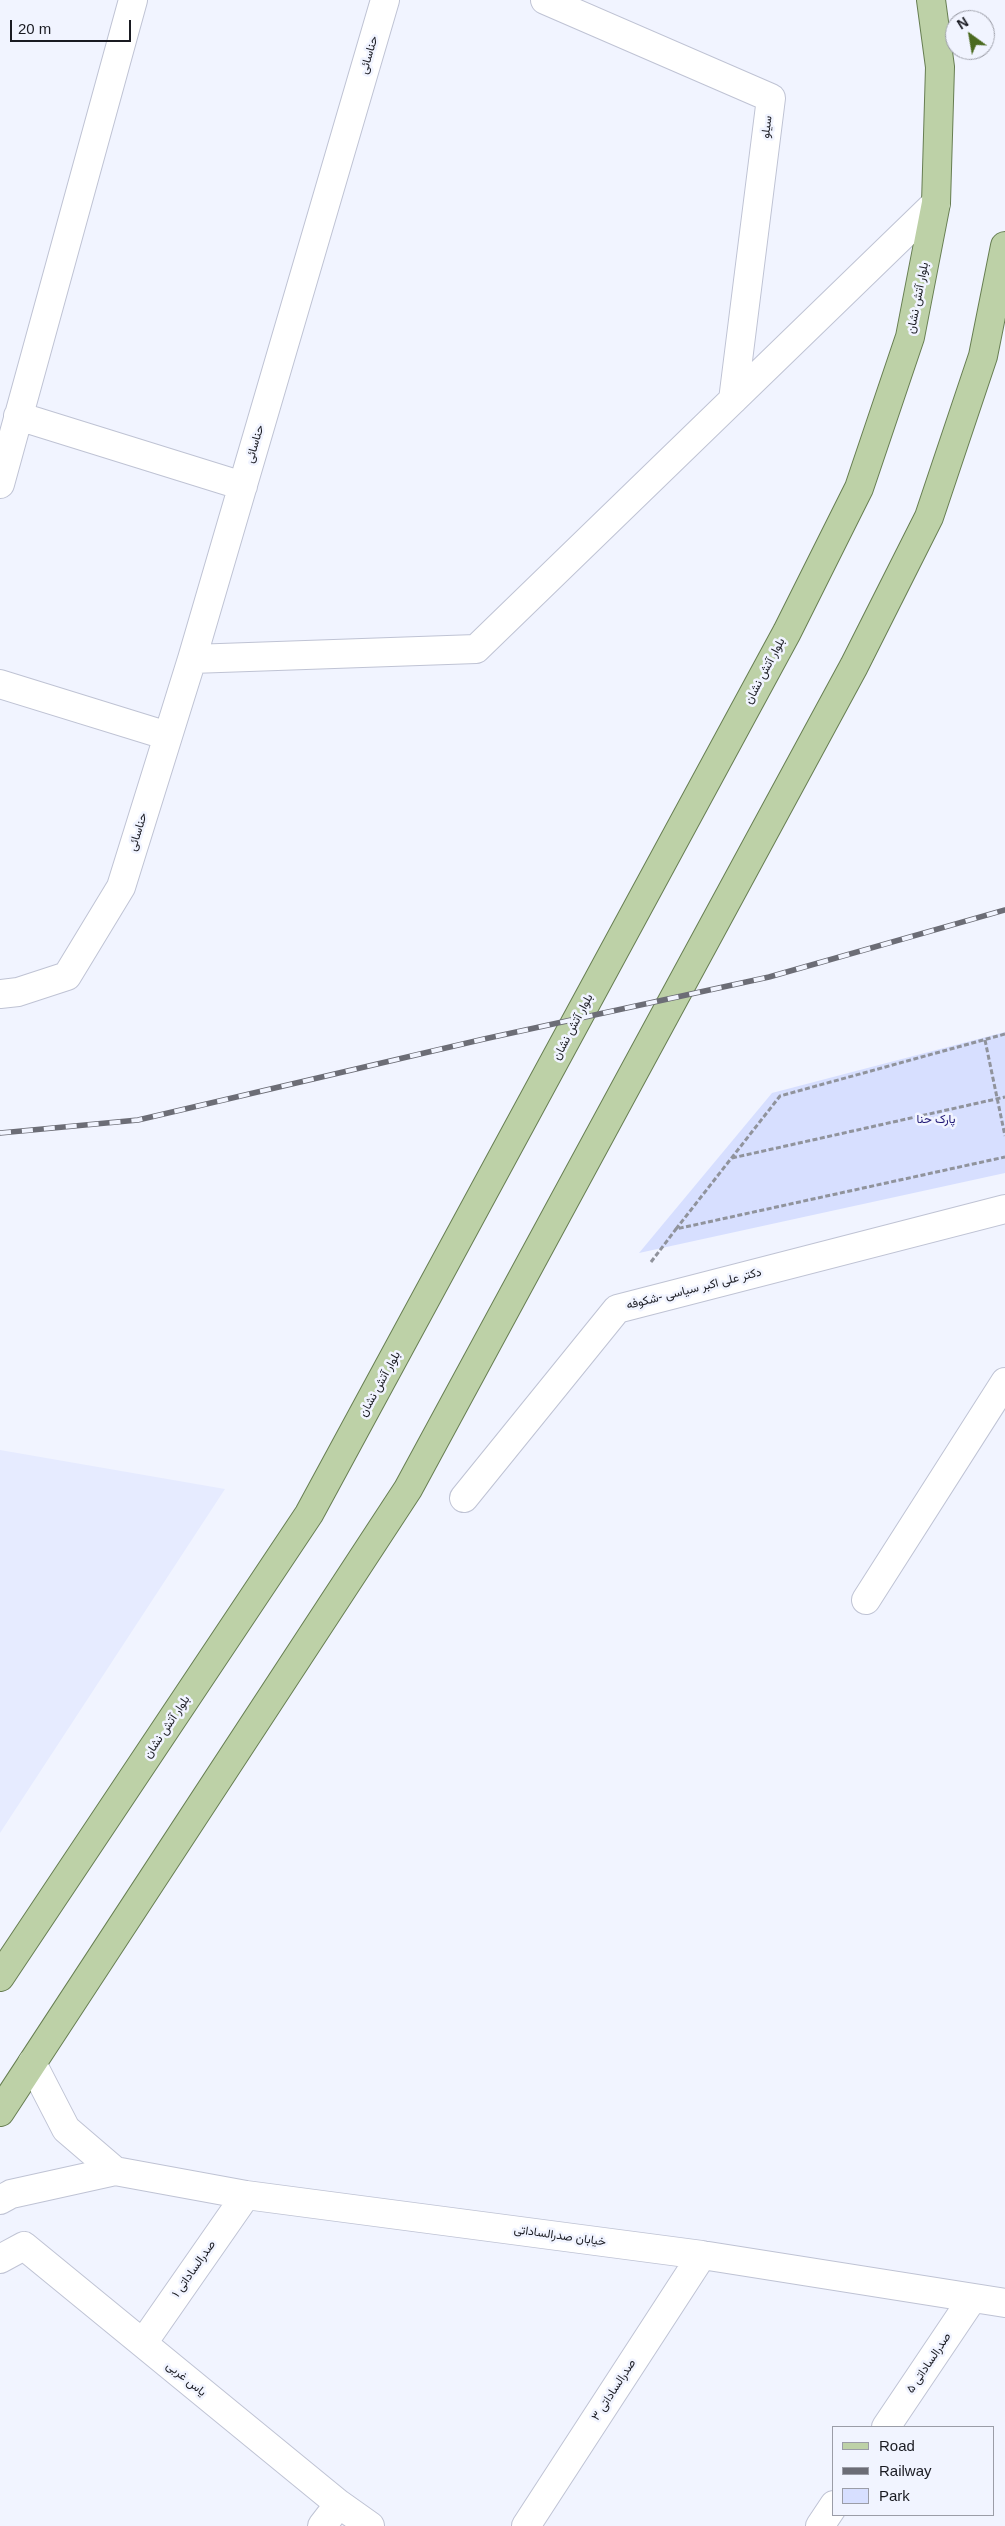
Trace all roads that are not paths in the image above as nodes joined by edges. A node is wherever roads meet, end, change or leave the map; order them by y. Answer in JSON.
{"nodes":[{"id":1,"x":133,"y":0,"type":"edge"},
{"id":2,"x":385,"y":0,"type":"edge"},
{"id":3,"x":544,"y":0,"type":"edge"},
{"id":4,"x":931,"y":0,"type":"edge"},
{"id":5,"x":936,"y":203,"type":"junction"},
{"id":6,"x":1005,"y":246,"type":"edge"},
{"id":7,"x":733,"y":400,"type":"junction"},
{"id":8,"x":18,"y":416,"type":"junction"},
{"id":9,"x":0,"y":484,"type":"edge"},
{"id":10,"x":242,"y":486,"type":"junction"},
{"id":11,"x":192,"y":659,"type":"junction"},
{"id":12,"x":0,"y":684,"type":"edge"},
{"id":13,"x":168,"y":736,"type":"junction"},
{"id":14,"x":0,"y":994,"type":"edge"},
{"id":15,"x":1005,"y":1209,"type":"edge"},
{"id":16,"x":1005,"y":1382,"type":"edge"},
{"id":17,"x":464,"y":1498,"type":"dead end"},
{"id":18,"x":866,"y":1600,"type":"dead end"},
{"id":19,"x":0,"y":1977,"type":"edge"},
{"id":20,"x":32,"y":2064,"type":"junction"},
{"id":21,"x":0,"y":2112,"type":"edge"},
{"id":22,"x":115,"y":2171,"type":"junction"},
{"id":23,"x":246,"y":2195,"type":"junction"},
{"id":24,"x":0,"y":2200,"type":"edge"},
{"id":25,"x":702,"y":2255,"type":"junction"},
{"id":26,"x":0,"y":2259,"type":"edge"},
{"id":27,"x":972,"y":2300,"type":"junction"},
{"id":28,"x":1005,"y":2303,"type":"edge"},
{"id":29,"x":143,"y":2343,"type":"junction"},
{"id":30,"x":887,"y":2426,"type":"edge"},
{"id":31,"x":339,"y":2504,"type":"junction"},
{"id":32,"x":832,"y":2508,"type":"edge"},
{"id":33,"x":322,"y":2526,"type":"edge"},
{"id":34,"x":370,"y":2526,"type":"edge"},
{"id":35,"x":526,"y":2526,"type":"edge"},
{"id":36,"x":820,"y":2526,"type":"edge"}],
"edges":[{"from":1,"to":8,"type":"street"},
{"from":2,"to":10,"type":"street","name":"حناسائی"},
{"from":3,"to":7,"type":"street","name":"سیلو"},
{"from":4,"to":5,"type":"main road","name":"بلوار آتش نشان"},
{"from":5,"to":7,"type":"street"},
{"from":5,"to":19,"type":"main road","name":"بلوار آتش نشان"},
{"from":6,"to":20,"type":"main road"},
{"from":7,"to":11,"type":"street"},
{"from":8,"to":9,"type":"street"},
{"from":8,"to":10,"type":"street"},
{"from":10,"to":11,"type":"street","name":"حناسائی"},
{"from":11,"to":13,"type":"street","name":"حناسائی"},
{"from":12,"to":13,"type":"street"},
{"from":13,"to":14,"type":"street","name":"حناسائی"},
{"from":15,"to":17,"type":"street","name":"دکتر علی اکبر سیاسی -شکوفه"},
{"from":16,"to":18,"type":"street"},
{"from":20,"to":21,"type":"main road"},
{"from":20,"to":22,"type":"street"},
{"from":22,"to":23,"type":"street","name":"خیابان صدرالساداتی"},
{"from":22,"to":24,"type":"street"},
{"from":23,"to":25,"type":"street","name":"خیابان صدرالساداتی"},
{"from":23,"to":29,"type":"street","name":"صدرالساداتی ۱"},
{"from":25,"to":27,"type":"street","name":"خیابان صدرالساداتی"},
{"from":25,"to":35,"type":"street","name":"صدرالساداتی ۳"},
{"from":26,"to":29,"type":"street","name":"یاس غربی"},
{"from":27,"to":28,"type":"street","name":"خیابان صدرالساداتی"},
{"from":27,"to":30,"type":"street","name":"صدرالساداتی ۵"},
{"from":29,"to":31,"type":"street","name":"یاس غربی"},
{"from":31,"to":33,"type":"street"},
{"from":31,"to":34,"type":"street","name":"یاس غربی"},
{"from":32,"to":36,"type":"street"}]}
